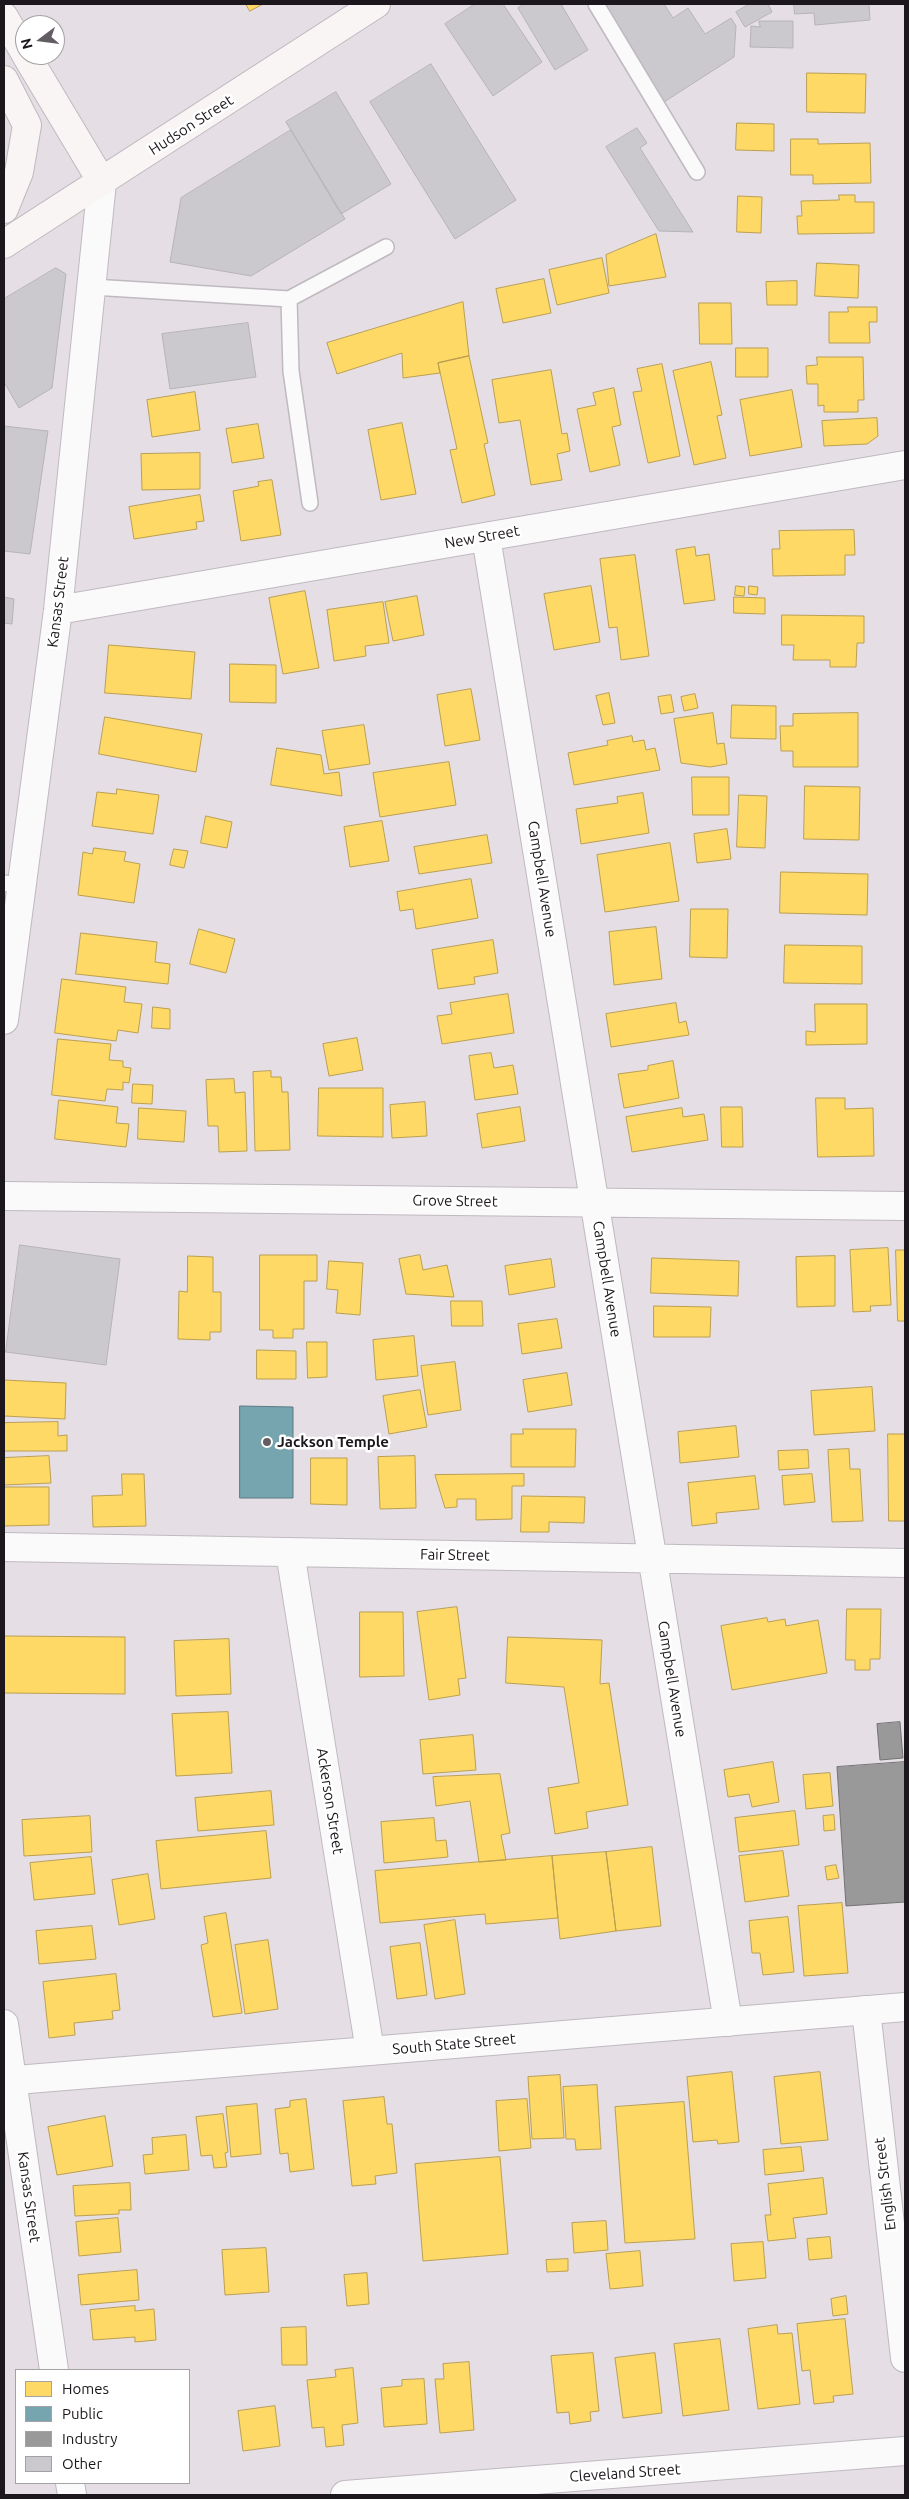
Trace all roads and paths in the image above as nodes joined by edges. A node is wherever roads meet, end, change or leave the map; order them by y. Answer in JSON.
{"nodes":[{"id":1,"x":376,"y":4,"type":"edge"},
{"id":2,"x":596,"y":4,"type":"edge"},
{"id":3,"x":4,"y":18,"type":"edge"},
{"id":4,"x":15,"y":36,"type":"edge"},
{"id":5,"x":33,"y":65,"type":"edge"},
{"id":6,"x":4,"y":80,"type":"edge"},
{"id":7,"x":697,"y":172,"type":"dead end"},
{"id":8,"x":102,"y":182,"type":"junction"},
{"id":9,"x":4,"y":210,"type":"edge"},
{"id":10,"x":4,"y":244,"type":"edge"},
{"id":11,"x":386,"y":247,"type":"dead end"},
{"id":12,"x":92,"y":286,"type":"junction"},
{"id":13,"x":289,"y":299,"type":"junction"},
{"id":14,"x":905,"y":465,"type":"edge"},
{"id":15,"x":310,"y":503,"type":"dead end"},
{"id":16,"x":486,"y":536,"type":"junction"},
{"id":17,"x":58,"y":610,"type":"junction"},
{"id":18,"x":13,"y":884,"type":"edge"},
{"id":19,"x":9,"y":936,"type":"edge"},
{"id":20,"x":4,"y":1020,"type":"edge"},
{"id":21,"x":4,"y":1196,"type":"edge"},
{"id":22,"x":594,"y":1202,"type":"junction"},
{"id":23,"x":905,"y":1206,"type":"edge"},
{"id":24,"x":4,"y":1547,"type":"edge"},
{"id":25,"x":290,"y":1552,"type":"junction"},
{"id":26,"x":653,"y":1558,"type":"junction"},
{"id":27,"x":905,"y":1563,"type":"edge"},
{"id":28,"x":905,"y":2007,"type":"edge"},
{"id":29,"x":866,"y":2010,"type":"junction"},
{"id":30,"x":728,"y":2022,"type":"junction"},
{"id":31,"x":4,"y":2024,"type":"edge"},
{"id":32,"x":370,"y":2051,"type":"junction"},
{"id":33,"x":8,"y":2081,"type":"edge"},
{"id":34,"x":14,"y":2167,"type":"edge"},
{"id":35,"x":905,"y":2358,"type":"edge"},
{"id":36,"x":54,"y":2369,"type":"edge"},
{"id":37,"x":905,"y":2452,"type":"edge"},
{"id":38,"x":584,"y":2486,"type":"edge"},
{"id":39,"x":345,"y":2495,"type":"edge"}],
"edges":[{"from":1,"to":8,"type":"main road","name":"Hudson Street"},
{"from":2,"to":7,"type":"lane"},
{"from":3,"to":4,"type":"main road"},
{"from":5,"to":8,"type":"main road"},
{"from":6,"to":9,"type":"main road"},
{"from":8,"to":10,"type":"main road","name":"Hudson Street"},
{"from":8,"to":12,"type":"street","name":"Kansas Street"},
{"from":11,"to":13,"type":"lane"},
{"from":12,"to":13,"type":"lane"},
{"from":12,"to":17,"type":"street","name":"Kansas Street"},
{"from":13,"to":15,"type":"lane"},
{"from":14,"to":16,"type":"street","name":"New Street"},
{"from":16,"to":17,"type":"street","name":"New Street"},
{"from":16,"to":22,"type":"street","name":"Campbell Avenue"},
{"from":17,"to":18,"type":"street","name":"Kansas Street"},
{"from":18,"to":19,"type":"street","name":"Kansas Street"},
{"from":19,"to":20,"type":"street","name":"Kansas Street"},
{"from":21,"to":22,"type":"street","name":"Grove Street"},
{"from":22,"to":23,"type":"street","name":"Grove Street"},
{"from":22,"to":26,"type":"street","name":"Campbell Avenue"},
{"from":24,"to":25,"type":"street","name":"Fair Street"},
{"from":25,"to":26,"type":"street","name":"Fair Street"},
{"from":25,"to":32,"type":"street","name":"Ackerson Street"},
{"from":26,"to":27,"type":"street","name":"Fair Street"},
{"from":26,"to":30,"type":"street","name":"Campbell Avenue"},
{"from":28,"to":29,"type":"street","name":"South State Street"},
{"from":29,"to":30,"type":"street","name":"South State Street"},
{"from":29,"to":35,"type":"street","name":"English Street"},
{"from":30,"to":32,"type":"street","name":"South State Street"},
{"from":31,"to":33,"type":"street","name":"Kansas Street"},
{"from":32,"to":33,"type":"street","name":"South State Street"},
{"from":33,"to":34,"type":"street","name":"Kansas Street"},
{"from":34,"to":36,"type":"street","name":"Kansas Street"},
{"from":37,"to":38,"type":"street","name":"Cleveland Street"},
{"from":38,"to":39,"type":"street","name":"Cleveland Street"}]}
